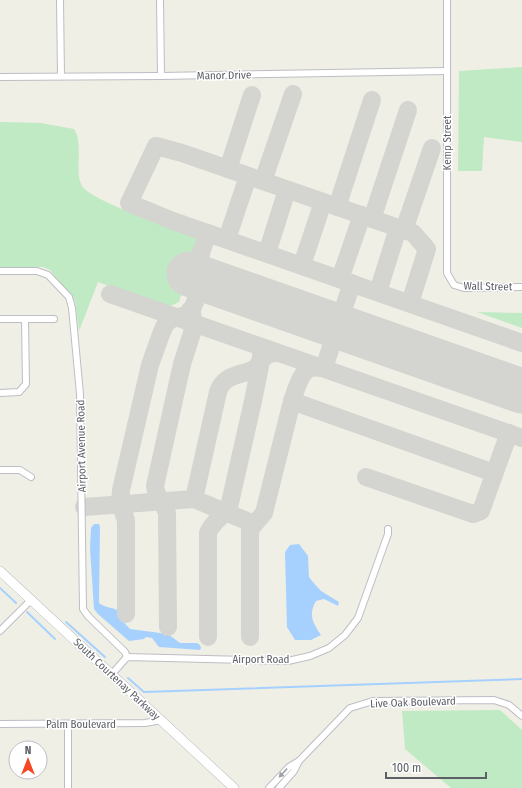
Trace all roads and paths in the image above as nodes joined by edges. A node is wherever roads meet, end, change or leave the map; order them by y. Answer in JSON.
{"nodes":[{"id":1,"x":60,"y":0,"type":"edge"},
{"id":2,"x":160,"y":0,"type":"edge"},
{"id":3,"x":447,"y":0,"type":"edge"},
{"id":4,"x":447,"y":71,"type":"junction"},
{"id":5,"x":61,"y":76,"type":"junction"},
{"id":6,"x":161,"y":76,"type":"junction"},
{"id":7,"x":0,"y":77,"type":"edge"},
{"id":8,"x":0,"y":270,"type":"edge"},
{"id":9,"x":454,"y":285,"type":"joint"},
{"id":10,"x":522,"y":287,"type":"edge"},
{"id":11,"x":0,"y":320,"type":"edge"},
{"id":12,"x":25,"y":320,"type":"junction"},
{"id":13,"x":54,"y":320,"type":"dead end"},
{"id":14,"x":0,"y":393,"type":"edge"},
{"id":15,"x":0,"y":470,"type":"edge"},
{"id":16,"x":31,"y":477,"type":"dead end"},
{"id":17,"x":388,"y":529,"type":"dead end"},
{"id":18,"x":0,"y":571,"type":"edge"},
{"id":19,"x":31,"y":600,"type":"junction"},
{"id":20,"x":0,"y":631,"type":"edge"},
{"id":21,"x":127,"y":657,"type":"junction"},
{"id":22,"x":112,"y":674,"type":"junction"},
{"id":23,"x":522,"y":716,"type":"edge"},
{"id":24,"x":162,"y":720,"type":"junction"},
{"id":25,"x":0,"y":724,"type":"edge"},
{"id":26,"x":68,"y":724,"type":"junction"},
{"id":27,"x":299,"y":761,"type":"junction"},
{"id":28,"x":68,"y":788,"type":"edge"},
{"id":29,"x":234,"y":788,"type":"edge"},
{"id":30,"x":269,"y":788,"type":"edge"},
{"id":31,"x":279,"y":788,"type":"edge"}],
"edges":[{"from":1,"to":5,"type":"street"},
{"from":2,"to":6,"type":"street"},
{"from":3,"to":4,"type":"street","name":"Kemp Street"},
{"from":4,"to":6,"type":"street","name":"Manor Drive"},
{"from":4,"to":9,"type":"street","name":"Kemp Street"},
{"from":5,"to":6,"type":"street","name":"Manor Drive"},
{"from":5,"to":7,"type":"street","name":"Manor Drive"},
{"from":8,"to":21,"type":"street","name":"Airport Avenue Road"},
{"from":9,"to":10,"type":"street","name":"Wall Street"},
{"from":11,"to":12,"type":"street"},
{"from":12,"to":13,"type":"street"},
{"from":12,"to":14,"type":"street"},
{"from":15,"to":16,"type":"street"},
{"from":17,"to":21,"type":"street","name":"Airport Road"},
{"from":18,"to":19,"type":"main road","name":"South Courtenay Parkway"},
{"from":19,"to":20,"type":"street"},
{"from":19,"to":22,"type":"main road","name":"South Courtenay Parkway"},
{"from":21,"to":22,"type":"street"},
{"from":22,"to":24,"type":"main road","name":"South Courtenay Parkway"},
{"from":23,"to":27,"type":"street","name":"Live Oak Boulevard"},
{"from":24,"to":26,"type":"street","name":"Palm Boulevard"},
{"from":24,"to":29,"type":"main road","name":"South Courtenay Parkway"},
{"from":25,"to":26,"type":"street","name":"Palm Boulevard"},
{"from":26,"to":28,"type":"street"},
{"from":27,"to":30,"type":"street","name":"Live Oak Boulevard","one_way":true},
{"from":27,"to":31,"type":"street","name":"Live Oak Boulevard"}]}
